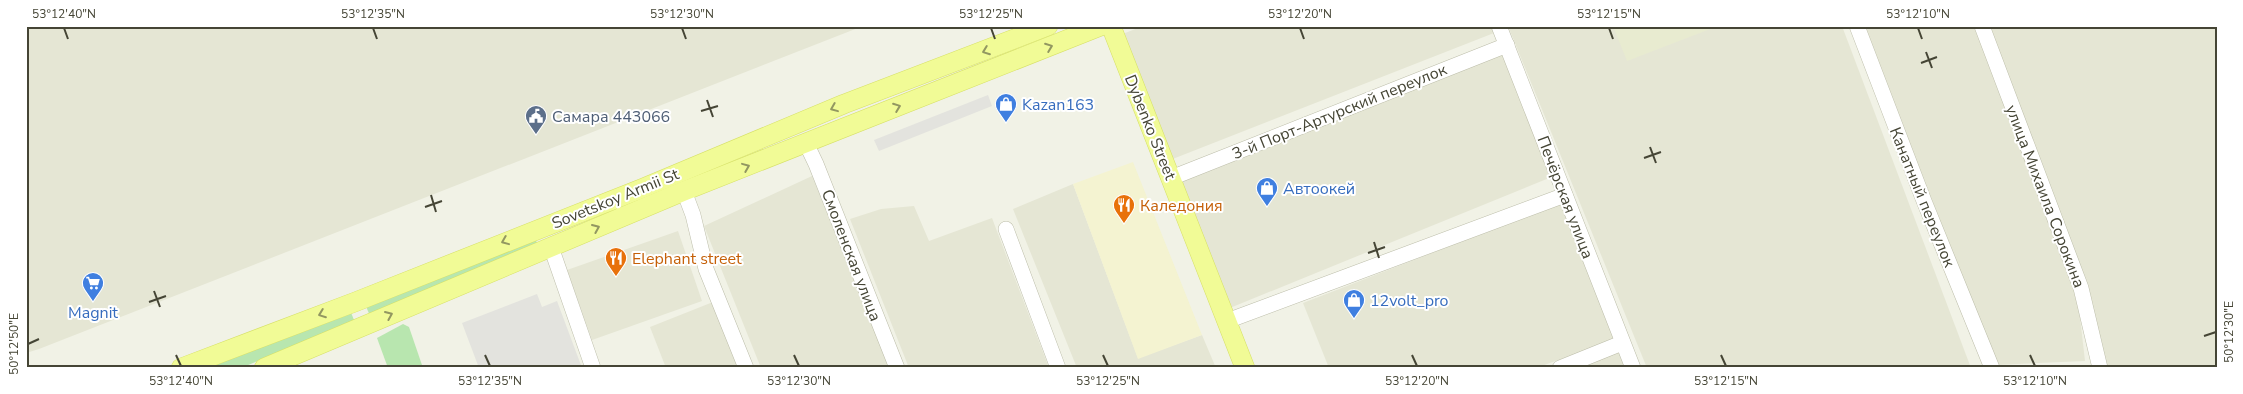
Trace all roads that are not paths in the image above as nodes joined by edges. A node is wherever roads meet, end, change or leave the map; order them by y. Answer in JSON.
{"nodes":[{"id":1,"x":1048,"y":26,"type":"edge"},
{"id":2,"x":1101,"y":26,"type":"edge"},
{"id":3,"x":1111,"y":26,"type":"edge"},
{"id":4,"x":1499,"y":26,"type":"edge"},
{"id":5,"x":1857,"y":26,"type":"edge"},
{"id":6,"x":1982,"y":26,"type":"edge"},
{"id":7,"x":1506,"y":45,"type":"junction"},
{"id":8,"x":806,"y":143,"type":"junction"},
{"id":9,"x":1171,"y":178,"type":"junction"},
{"id":10,"x":684,"y":191,"type":"junction"},
{"id":11,"x":1565,"y":195,"type":"junction"},
{"id":12,"x":540,"y":228,"type":"junction"},
{"id":13,"x":1006,"y":229,"type":"dead end"},
{"id":14,"x":551,"y":247,"type":"junction"},
{"id":15,"x":355,"y":302,"type":"junction"},
{"id":16,"x":1227,"y":321,"type":"junction"},
{"id":17,"x":366,"y":325,"type":"junction"},
{"id":18,"x":1622,"y":343,"type":"junction"},
{"id":19,"x":181,"y":368,"type":"edge"},
{"id":20,"x":264,"y":368,"type":"edge"},
{"id":21,"x":593,"y":368,"type":"edge"},
{"id":22,"x":746,"y":368,"type":"edge"},
{"id":23,"x":897,"y":368,"type":"edge"},
{"id":24,"x":1058,"y":368,"type":"edge"},
{"id":25,"x":1246,"y":368,"type":"edge"},
{"id":26,"x":1560,"y":368,"type":"edge"},
{"id":27,"x":1633,"y":368,"type":"edge"},
{"id":28,"x":1992,"y":368,"type":"edge"},
{"id":29,"x":2100,"y":368,"type":"edge"}],
"edges":[{"from":1,"to":12,"type":"main road","name":"Sovetskoy Armii St","one_way":true},
{"from":8,"to":2,"type":"main road","name":"Sovetskoy Armii St","one_way":true},
{"from":3,"to":9,"type":"main road","name":"Dybenko Street"},
{"from":4,"to":7,"type":"street","name":"Печёрская улица"},
{"from":5,"to":28,"type":"street","name":"Канатный переулок"},
{"from":6,"to":29,"type":"street","name":"улица Михаила Сорокина"},
{"from":7,"to":9,"type":"street","name":"3-й Порт-Артурский переулок"},
{"from":7,"to":11,"type":"street","name":"Печёрская улица"},
{"from":10,"to":8,"type":"main road","name":"Sovetskoy Armii St","one_way":true},
{"from":8,"to":23,"type":"street","name":"Смоленская улица"},
{"from":9,"to":16,"type":"main road","name":"Dybenko Street"},
{"from":14,"to":10,"type":"main road","name":"Sovetskoy Armii St","one_way":true},
{"from":10,"to":22,"type":"street"},
{"from":11,"to":16,"type":"street"},
{"from":11,"to":18,"type":"street","name":"Печёрская улица"},
{"from":12,"to":14,"type":"main road"},
{"from":12,"to":15,"type":"main road","name":"Sovetskoy Armii St","one_way":true},
{"from":13,"to":24,"type":"street"},
{"from":17,"to":14,"type":"main road","name":"Sovetskoy Armii St","one_way":true},
{"from":14,"to":21,"type":"street"},
{"from":15,"to":17,"type":"main road"},
{"from":15,"to":19,"type":"main road","name":"Sovetskoy Armii St","one_way":true},
{"from":16,"to":25,"type":"main road","name":"Dybenko Street"},
{"from":17,"to":20,"type":"main road","name":"Sovetskoy Armii St"},
{"from":18,"to":26,"type":"street"},
{"from":18,"to":27,"type":"street","name":"Печёрская улица"}]}
